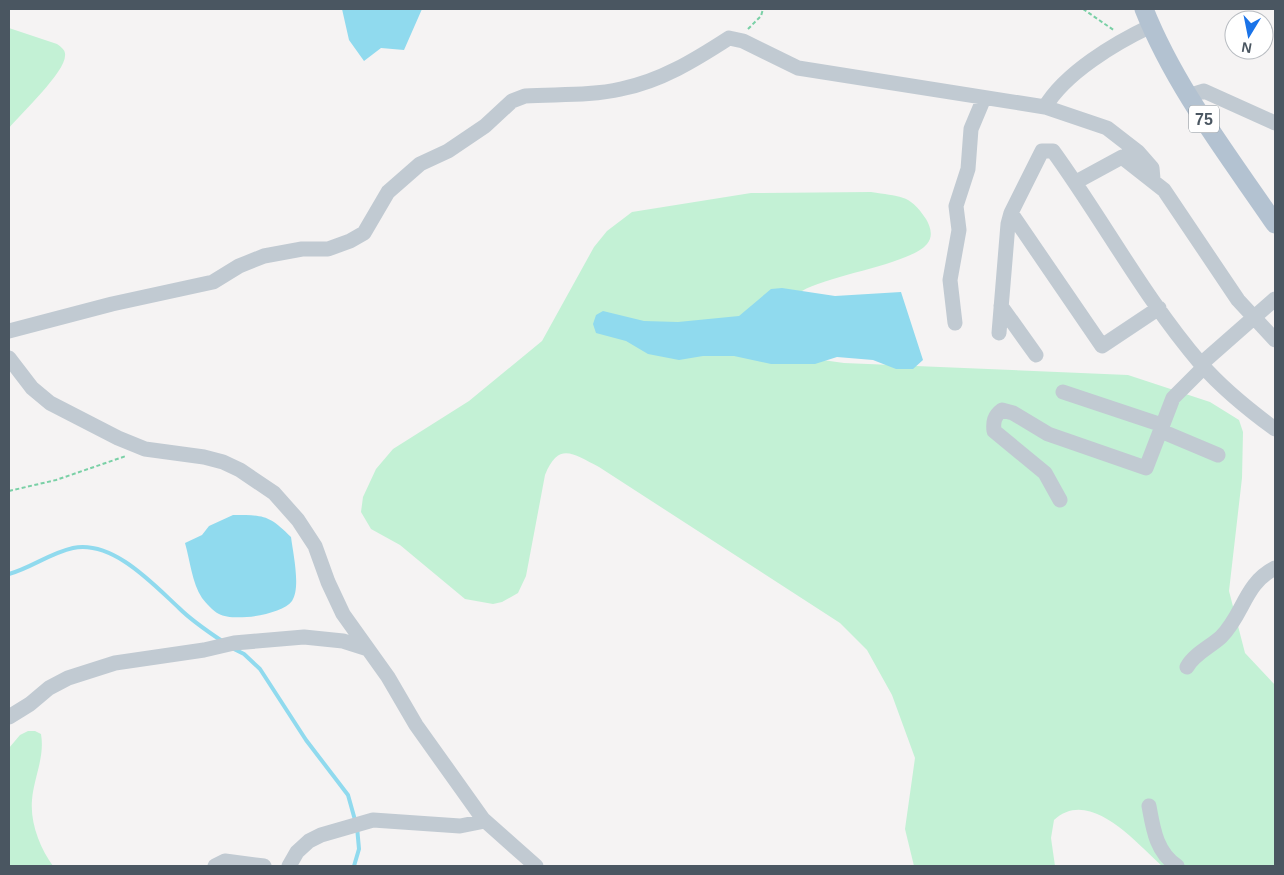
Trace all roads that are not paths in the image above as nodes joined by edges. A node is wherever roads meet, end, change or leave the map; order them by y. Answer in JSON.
{"nodes":[{"id":1,"x":1148,"y":17,"type":"edge"},
{"id":2,"x":1188,"y":96,"type":"junction"},
{"id":3,"x":984,"y":98,"type":"junction"},
{"id":4,"x":1045,"y":107,"type":"junction"},
{"id":5,"x":1275,"y":123,"type":"edge"},
{"id":6,"x":1153,"y":179,"type":"junction"},
{"id":7,"x":1076,"y":182,"type":"junction"},
{"id":8,"x":1011,"y":213,"type":"junction"},
{"id":9,"x":1275,"y":224,"type":"edge"},
{"id":10,"x":1275,"y":299,"type":"edge"},
{"id":11,"x":1001,"y":306,"type":"junction"},
{"id":12,"x":1158,"y":308,"type":"junction"},
{"id":13,"x":1254,"y":318,"type":"junction"},
{"id":14,"x":955,"y":323,"type":"dead end"},
{"id":15,"x":9,"y":331,"type":"edge"},
{"id":16,"x":998,"y":333,"type":"dead end"},
{"id":17,"x":1275,"y":340,"type":"edge"},
{"id":18,"x":1036,"y":355,"type":"dead end"},
{"id":19,"x":9,"y":358,"type":"edge"},
{"id":20,"x":1201,"y":364,"type":"junction"},
{"id":21,"x":1063,"y":392,"type":"dead end"},
{"id":22,"x":1162,"y":428,"type":"junction"},
{"id":23,"x":1275,"y":429,"type":"edge"},
{"id":24,"x":1218,"y":456,"type":"dead end"},
{"id":25,"x":1060,"y":500,"type":"dead end"},
{"id":26,"x":1275,"y":568,"type":"edge"},
{"id":27,"x":365,"y":648,"type":"junction"},
{"id":28,"x":1186,"y":667,"type":"dead end"},
{"id":29,"x":9,"y":717,"type":"edge"},
{"id":30,"x":1149,"y":806,"type":"dead end"},
{"id":31,"x":485,"y":821,"type":"junction"},
{"id":32,"x":215,"y":866,"type":"edge"},
{"id":33,"x":264,"y":866,"type":"edge"},
{"id":34,"x":289,"y":866,"type":"edge"},
{"id":35,"x":536,"y":866,"type":"edge"},
{"id":36,"x":1176,"y":866,"type":"edge"}],
"edges":[{"from":1,"to":2,"type":"main road","number":"75"},
{"from":1,"to":4,"type":"street"},
{"from":2,"to":5,"type":"street"},
{"from":2,"to":9,"type":"main road","number":"75"},
{"from":3,"to":4,"type":"street"},
{"from":3,"to":14,"type":"street"},
{"from":3,"to":15,"type":"street"},
{"from":4,"to":6,"type":"street"},
{"from":6,"to":7,"type":"street"},
{"from":6,"to":13,"type":"street"},
{"from":7,"to":8,"type":"street"},
{"from":7,"to":12,"type":"street"},
{"from":8,"to":11,"type":"street"},
{"from":8,"to":12,"type":"street"},
{"from":10,"to":13,"type":"street"},
{"from":11,"to":16,"type":"street"},
{"from":11,"to":18,"type":"street"},
{"from":12,"to":20,"type":"street"},
{"from":13,"to":17,"type":"street"},
{"from":13,"to":20,"type":"street"},
{"from":19,"to":27,"type":"street"},
{"from":20,"to":22,"type":"street"},
{"from":20,"to":23,"type":"street"},
{"from":21,"to":22,"type":"street"},
{"from":22,"to":24,"type":"street"},
{"from":22,"to":25,"type":"street"},
{"from":26,"to":28,"type":"street"},
{"from":27,"to":29,"type":"street"},
{"from":27,"to":31,"type":"street"},
{"from":30,"to":36,"type":"street"},
{"from":31,"to":34,"type":"street"},
{"from":31,"to":35,"type":"street"},
{"from":32,"to":33,"type":"street"}]}
